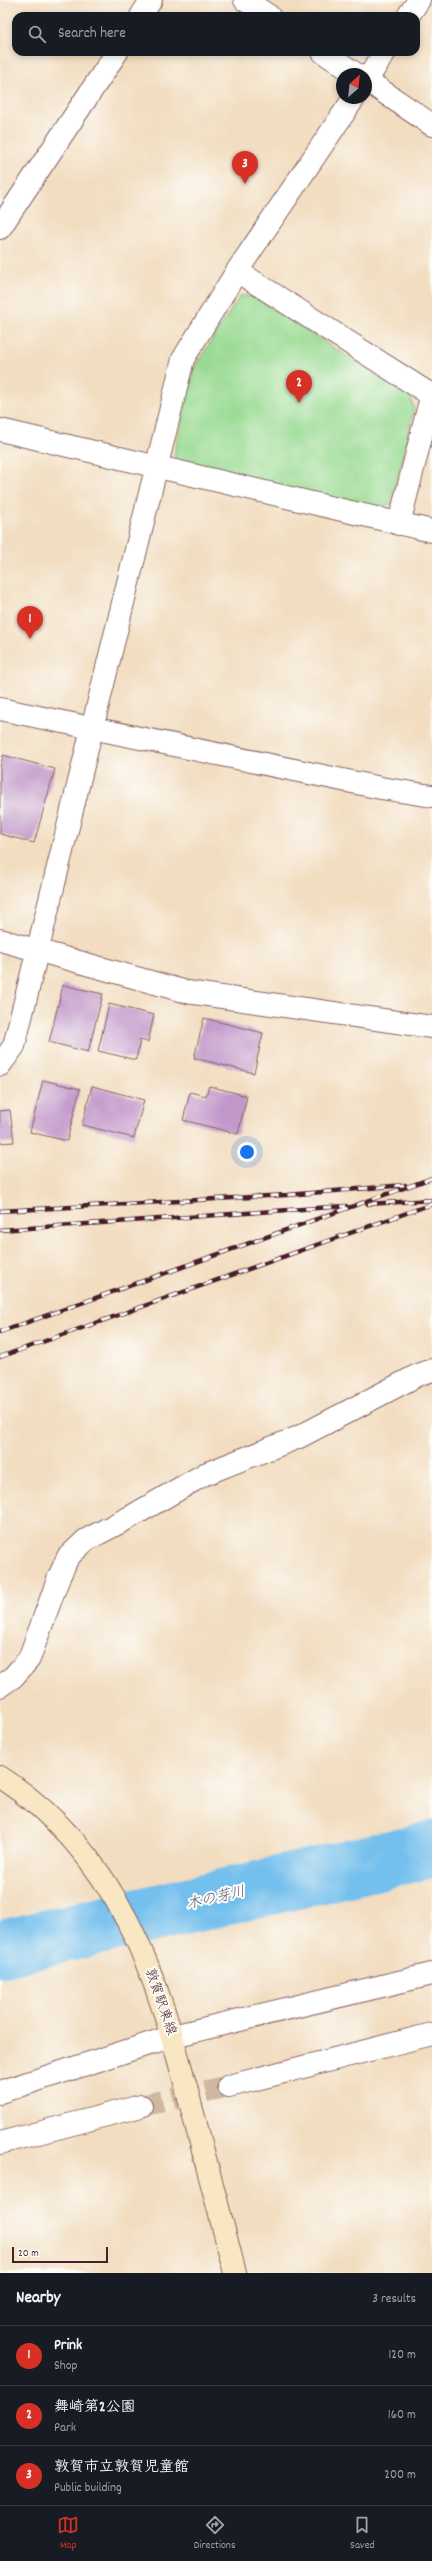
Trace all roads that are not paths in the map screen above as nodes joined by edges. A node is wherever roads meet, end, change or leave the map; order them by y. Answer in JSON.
{"nodes":[{"id":1,"x":151,"y":0,"type":"edge"},
{"id":2,"x":245,"y":0,"type":"edge"},
{"id":3,"x":419,"y":0,"type":"edge"},
{"id":4,"x":144,"y":12,"type":"edge"},
{"id":5,"x":263,"y":12,"type":"edge"},
{"id":6,"x":411,"y":12,"type":"edge"},
{"id":7,"x":114,"y":56,"type":"edge"},
{"id":8,"x":329,"y":56,"type":"edge"},
{"id":9,"x":382,"y":56,"type":"edge"},
{"id":10,"x":347,"y":68,"type":"edge"},
{"id":11,"x":372,"y":72,"type":"edge"},
{"id":12,"x":372,"y":85,"type":"edge"},
{"id":13,"x":350,"y":104,"type":"edge"},
{"id":14,"x":432,"y":125,"type":"edge"},
{"id":15,"x":0,"y":228,"type":"edge"},
{"id":16,"x":237,"y":271,"type":"junction"},
{"id":17,"x":431,"y":394,"type":"edge"},
{"id":18,"x":0,"y":430,"type":"edge"},
{"id":19,"x":156,"y":467,"type":"junction"},
{"id":20,"x":400,"y":524,"type":"junction"},
{"id":21,"x":432,"y":530,"type":"edge"},
{"id":22,"x":0,"y":709,"type":"edge"},
{"id":23,"x":94,"y":730,"type":"junction"},
{"id":24,"x":432,"y":796,"type":"edge"},
{"id":25,"x":0,"y":940,"type":"edge"},
{"id":26,"x":38,"y":952,"type":"junction"},
{"id":27,"x":432,"y":1027,"type":"edge"},
{"id":28,"x":0,"y":1065,"type":"edge"},
{"id":29,"x":432,"y":1370,"type":"edge"},
{"id":30,"x":0,"y":1686,"type":"edge"},
{"id":31,"x":0,"y":1777,"type":"edge"},
{"id":32,"x":432,"y":1974,"type":"edge"},
{"id":33,"x":432,"y":2034,"type":"edge"},
{"id":34,"x":173,"y":2036,"type":"junction"},
{"id":35,"x":229,"y":2086,"type":"tunnel mouth"},
{"id":36,"x":0,"y":2092,"type":"edge"},
{"id":37,"x":141,"y":2106,"type":"tunnel mouth"},
{"id":38,"x":0,"y":2143,"type":"edge"},
{"id":39,"x":236,"y":2273,"type":"edge"}],
"edges":[{"from":1,"to":4,"type":"street"},
{"from":2,"to":5,"type":"street"},
{"from":3,"to":6,"type":"street"},
{"from":7,"to":15,"type":"street"},
{"from":8,"to":10,"type":"street"},
{"from":9,"to":11,"type":"street"},
{"from":12,"to":14,"type":"street"},
{"from":13,"to":16,"type":"street"},
{"from":16,"to":17,"type":"street"},
{"from":16,"to":19,"type":"street"},
{"from":17,"to":20,"type":"street"},
{"from":18,"to":19,"type":"street"},
{"from":19,"to":20,"type":"street"},
{"from":19,"to":23,"type":"street"},
{"from":20,"to":21,"type":"street"},
{"from":22,"to":23,"type":"street"},
{"from":23,"to":24,"type":"street"},
{"from":23,"to":26,"type":"street"},
{"from":25,"to":26,"type":"street"},
{"from":26,"to":27,"type":"street"},
{"from":26,"to":28,"type":"street"},
{"from":29,"to":30,"type":"street"},
{"from":31,"to":34,"type":"main road","name":"敦賀駅東線"},
{"from":32,"to":34,"type":"street"},
{"from":33,"to":35,"type":"street"},
{"from":34,"to":36,"type":"street"},
{"from":34,"to":39,"type":"main road","name":"敦賀駅東線"},
{"from":37,"to":38,"type":"street"}]}
